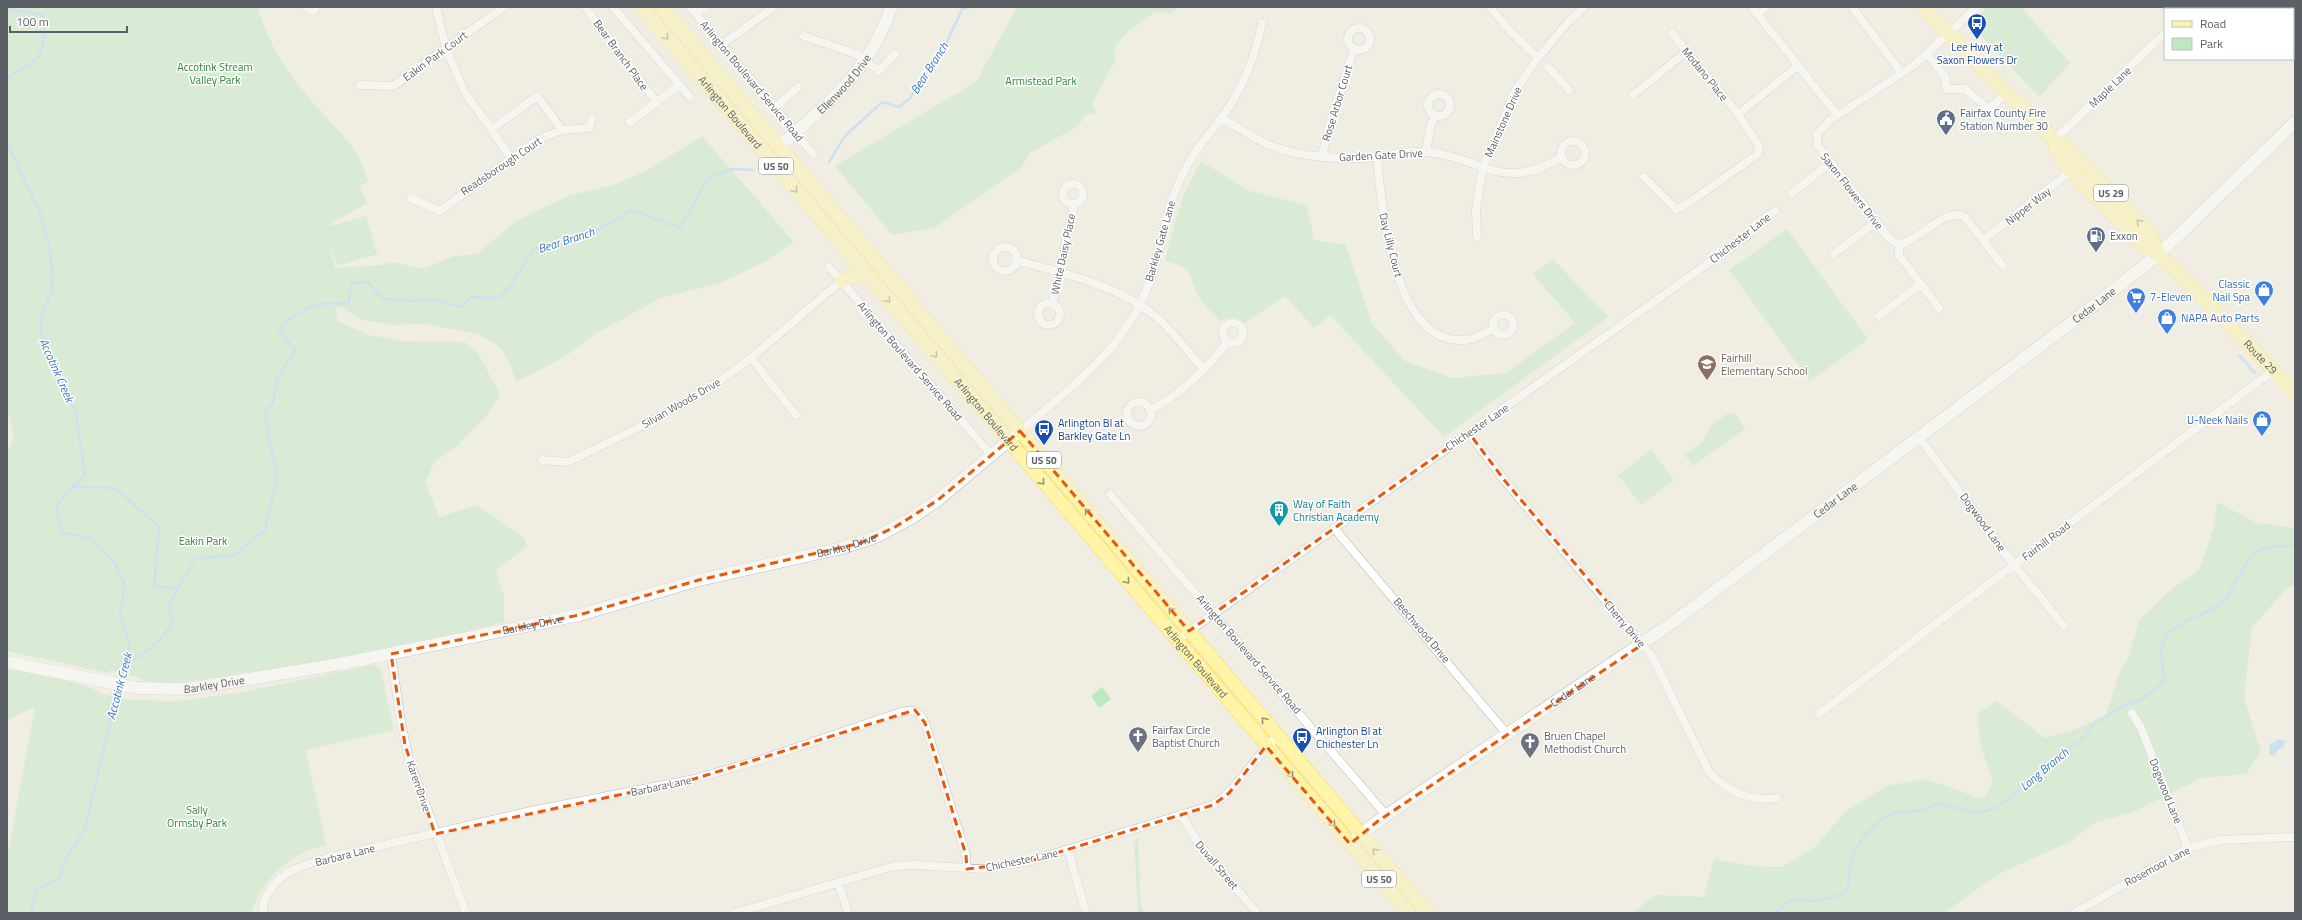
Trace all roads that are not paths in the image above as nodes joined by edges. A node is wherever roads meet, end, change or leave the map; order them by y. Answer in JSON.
{"nodes":[{"id":1,"x":306,"y":7,"type":"edge"},
{"id":2,"x":316,"y":7,"type":"edge"},
{"id":3,"x":436,"y":7,"type":"edge"},
{"id":4,"x":504,"y":7,"type":"edge"},
{"id":5,"x":585,"y":7,"type":"edge"},
{"id":6,"x":613,"y":7,"type":"edge"},
{"id":7,"x":641,"y":7,"type":"edge"},
{"id":8,"x":661,"y":7,"type":"edge"},
{"id":9,"x":690,"y":7,"type":"edge"},
{"id":10,"x":705,"y":7,"type":"edge"},
{"id":11,"x":774,"y":7,"type":"edge"},
{"id":12,"x":891,"y":7,"type":"edge"},
{"id":13,"x":1490,"y":7,"type":"edge"},
{"id":14,"x":1584,"y":7,"type":"edge"},
{"id":15,"x":1766,"y":7,"type":"edge"},
{"id":16,"x":1852,"y":7,"type":"edge"},
{"id":17,"x":1922,"y":7,"type":"edge"},
{"id":18,"x":1977,"y":7,"type":"edge"},
{"id":19,"x":1754,"y":11,"type":"edge"},
{"id":20,"x":696,"y":14,"type":"junction"},
{"id":21,"x":1262,"y":23,"type":"dead end"},
{"id":22,"x":1672,"y":33,"type":"dead end"},
{"id":23,"x":1948,"y":34,"type":"junction"},
{"id":24,"x":2164,"y":34,"type":"edge"},
{"id":25,"x":804,"y":36,"type":"dead end"},
{"id":26,"x":721,"y":45,"type":"junction"},
{"id":27,"x":446,"y":48,"type":"junction"},
{"id":28,"x":1354,"y":49,"type":"dead end"},
{"id":29,"x":1687,"y":51,"type":"junction"},
{"id":30,"x":895,"y":54,"type":"dead end"},
{"id":31,"x":1927,"y":54,"type":"junction"},
{"id":32,"x":1538,"y":58,"type":"junction"},
{"id":33,"x":865,"y":61,"type":"junction"},
{"id":34,"x":1798,"y":66,"type":"junction"},
{"id":35,"x":1548,"y":67,"type":"dead end"},
{"id":36,"x":1901,"y":72,"type":"junction"},
{"id":37,"x":360,"y":85,"type":"dead end"},
{"id":38,"x":679,"y":85,"type":"junction"},
{"id":39,"x":798,"y":87,"type":"dead end"},
{"id":40,"x":1568,"y":90,"type":"dead end"},
{"id":41,"x":2006,"y":94,"type":"junction"},
{"id":42,"x":1634,"y":95,"type":"dead end"},
{"id":43,"x":690,"y":97,"type":"dead end"},
{"id":44,"x":657,"y":103,"type":"junction"},
{"id":45,"x":775,"y":108,"type":"junction"},
{"id":46,"x":1989,"y":109,"type":"junction"},
{"id":47,"x":1738,"y":114,"type":"junction"},
{"id":48,"x":1436,"y":115,"type":"dead end"},
{"id":49,"x":1837,"y":115,"type":"junction"},
{"id":50,"x":1222,"y":118,"type":"junction"},
{"id":51,"x":592,"y":119,"type":"dead end"},
{"id":52,"x":630,"y":122,"type":"dead end"},
{"id":53,"x":2295,"y":122,"type":"edge"},
{"id":54,"x":492,"y":129,"type":"junction"},
{"id":55,"x":562,"y":130,"type":"junction"},
{"id":56,"x":2004,"y":130,"type":"dead end"},
{"id":57,"x":796,"y":132,"type":"junction"},
{"id":58,"x":2054,"y":140,"type":"junction"},
{"id":59,"x":779,"y":146,"type":"junction"},
{"id":60,"x":1426,"y":152,"type":"junction"},
{"id":61,"x":814,"y":155,"type":"dead end"},
{"id":62,"x":1322,"y":157,"type":"junction"},
{"id":63,"x":1377,"y":157,"type":"junction"},
{"id":64,"x":511,"y":158,"type":"junction"},
{"id":65,"x":1561,"y":158,"type":"dead end"},
{"id":66,"x":1830,"y":163,"type":"junction"},
{"id":67,"x":1483,"y":167,"type":"junction"},
{"id":68,"x":2071,"y":171,"type":"junction"},
{"id":69,"x":1644,"y":177,"type":"dead end"},
{"id":70,"x":1792,"y":193,"type":"dead end"},
{"id":71,"x":411,"y":198,"type":"dead end"},
{"id":72,"x":1074,"y":205,"type":"dead end"},
{"id":73,"x":1775,"y":211,"type":"dead end"},
{"id":74,"x":1876,"y":222,"type":"junction"},
{"id":75,"x":1477,"y":236,"type":"dead end"},
{"id":76,"x":1983,"y":240,"type":"junction"},
{"id":77,"x":1899,"y":245,"type":"junction"},
{"id":78,"x":1834,"y":254,"type":"dead end"},
{"id":79,"x":2159,"y":254,"type":"junction"},
{"id":80,"x":1016,"y":260,"type":"dead end"},
{"id":81,"x":2003,"y":266,"type":"dead end"},
{"id":82,"x":829,"y":267,"type":"dead end"},
{"id":83,"x":1060,"y":272,"type":"junction"},
{"id":84,"x":869,"y":277,"type":"junction"},
{"id":85,"x":841,"y":281,"type":"junction"},
{"id":86,"x":1920,"y":284,"type":"junction"},
{"id":87,"x":1052,"y":304,"type":"dead end"},
{"id":88,"x":1139,"y":306,"type":"junction"},
{"id":89,"x":1939,"y":308,"type":"dead end"},
{"id":90,"x":1879,"y":316,"type":"dead end"},
{"id":91,"x":1493,"y":329,"type":"dead end"},
{"id":92,"x":1227,"y":342,"type":"dead end"},
{"id":93,"x":751,"y":358,"type":"junction"},
{"id":94,"x":1203,"y":369,"type":"junction"},
{"id":95,"x":2274,"y":370,"type":"junction"},
{"id":96,"x":2295,"y":392,"type":"edge"},
{"id":97,"x":1150,"y":410,"type":"dead end"},
{"id":98,"x":796,"y":415,"type":"dead end"},
{"id":99,"x":1020,"y":431,"type":"junction"},
{"id":100,"x":1469,"y":433,"type":"junction"},
{"id":101,"x":1918,"y":436,"type":"junction"},
{"id":102,"x":1008,"y":441,"type":"junction"},
{"id":103,"x":992,"y":456,"type":"junction"},
{"id":104,"x":542,"y":460,"type":"dead end"},
{"id":105,"x":1110,"y":494,"type":"dead end"},
{"id":106,"x":1334,"y":528,"type":"junction"},
{"id":107,"x":2014,"y":565,"type":"junction"},
{"id":108,"x":1215,"y":614,"type":"junction"},
{"id":109,"x":2064,"y":626,"type":"dead end"},
{"id":110,"x":1190,"y":632,"type":"junction"},
{"id":111,"x":1177,"y":640,"type":"junction"},
{"id":112,"x":1643,"y":644,"type":"junction"},
{"id":113,"x":391,"y":654,"type":"junction"},
{"id":114,"x":7,"y":662,"type":"edge"},
{"id":115,"x":2132,"y":713,"type":"dead end"},
{"id":116,"x":1819,"y":714,"type":"dead end"},
{"id":117,"x":1507,"y":734,"type":"junction"},
{"id":118,"x":1278,"y":736,"type":"junction"},
{"id":119,"x":1266,"y":746,"type":"junction"},
{"id":120,"x":1777,"y":798,"type":"dead end"},
{"id":121,"x":1181,"y":814,"type":"junction"},
{"id":122,"x":1386,"y":815,"type":"junction"},
{"id":123,"x":436,"y":834,"type":"junction"},
{"id":124,"x":1361,"y":834,"type":"junction"},
{"id":125,"x":2295,"y":837,"type":"edge"},
{"id":126,"x":1350,"y":844,"type":"junction"},
{"id":127,"x":2188,"y":848,"type":"junction"},
{"id":128,"x":1068,"y":850,"type":"junction"},
{"id":129,"x":967,"y":869,"type":"junction"},
{"id":130,"x":838,"y":882,"type":"junction"},
{"id":131,"x":264,"y":913,"type":"edge"},
{"id":132,"x":466,"y":913,"type":"edge"},
{"id":133,"x":735,"y":913,"type":"edge"},
{"id":134,"x":848,"y":913,"type":"edge"},
{"id":135,"x":1086,"y":913,"type":"edge"},
{"id":136,"x":1257,"y":913,"type":"edge"},
{"id":137,"x":1409,"y":913,"type":"edge"},
{"id":138,"x":1428,"y":913,"type":"edge"},
{"id":139,"x":2074,"y":913,"type":"edge"}],
"edges":[{"from":1,"to":2,"type":"street"},
{"from":3,"to":27,"type":"street"},
{"from":4,"to":27,"type":"street","name":"Eakin Park Court"},
{"from":5,"to":44,"type":"street","name":"Bear Branch Place"},
{"from":6,"to":38,"type":"street"},
{"from":7,"to":84,"type":"main road","name":"Arlington Boulevard","number":"US 50","one_way":true},
{"from":8,"to":59,"type":"main road","name":"Arlington Boulevard","number":"US 50"},
{"from":9,"to":20,"type":"street","name":"Arlington Boulevard Service Road"},
{"from":10,"to":20,"type":"street"},
{"from":11,"to":26,"type":"street"},
{"from":12,"to":33,"type":"street","name":"Ellenwood Drive"},
{"from":13,"to":32,"type":"street"},
{"from":14,"to":32,"type":"street","name":"Mainstone Drive"},
{"from":15,"to":19,"type":"street"},
{"from":16,"to":36,"type":"street"},
{"from":17,"to":23,"type":"main road","name":"Route 29","number":"US 29"},
{"from":18,"to":23,"type":"street","name":"Saxon Flowers Drive"},
{"from":19,"to":34,"type":"street"},
{"from":20,"to":26,"type":"street","name":"Arlington Boulevard Service Road"},
{"from":21,"to":50,"type":"street","name":"Barkley Gate Lane"},
{"from":22,"to":29,"type":"street","name":"Modano Place"},
{"from":23,"to":31,"type":"street","name":"Saxon Flowers Drive"},
{"from":23,"to":41,"type":"main road","name":"Route 29","number":"US 29"},
{"from":24,"to":58,"type":"street","name":"Maple Lane"},
{"from":25,"to":33,"type":"street"},
{"from":26,"to":45,"type":"street","name":"Arlington Boulevard Service Road"},
{"from":27,"to":37,"type":"street","name":"Eakin Park Court"},
{"from":27,"to":54,"type":"street"},
{"from":28,"to":62,"type":"street","name":"Rose Arbor Court"},
{"from":29,"to":42,"type":"street"},
{"from":29,"to":47,"type":"street","name":"Modano Place"},
{"from":30,"to":33,"type":"street"},
{"from":31,"to":36,"type":"street","name":"Saxon Flowers Drive"},
{"from":31,"to":46,"type":"street"},
{"from":32,"to":67,"type":"street","name":"Mainstone Drive"},
{"from":33,"to":57,"type":"street","name":"Ellenwood Drive"},
{"from":34,"to":47,"type":"street"},
{"from":34,"to":49,"type":"street"},
{"from":35,"to":40,"type":"street"},
{"from":36,"to":49,"type":"street","name":"Saxon Flowers Drive"},
{"from":38,"to":43,"type":"street"},
{"from":38,"to":44,"type":"street"},
{"from":39,"to":45,"type":"street"},
{"from":41,"to":46,"type":"street"},
{"from":41,"to":58,"type":"main road","name":"Route 29","number":"US 29"},
{"from":44,"to":52,"type":"street"},
{"from":45,"to":57,"type":"street","name":"Arlington Boulevard Service Road"},
{"from":46,"to":56,"type":"street"},
{"from":47,"to":69,"type":"street","name":"Modano Place"},
{"from":48,"to":60,"type":"street"},
{"from":49,"to":66,"type":"street","name":"Saxon Flowers Drive"},
{"from":50,"to":62,"type":"street","name":"Garden Gate Drive"},
{"from":50,"to":88,"type":"street","name":"Barkley Gate Lane"},
{"from":51,"to":55,"type":"street","name":"Readsborough Court"},
{"from":53,"to":79,"type":"street","name":"Cedar Lane"},
{"from":54,"to":55,"type":"street"},
{"from":54,"to":64,"type":"street"},
{"from":55,"to":64,"type":"street","name":"Readsborough Court"},
{"from":57,"to":59,"type":"street","name":"Ellenwood Drive"},
{"from":57,"to":61,"type":"street","name":"Arlington Boulevard Service Road"},
{"from":58,"to":68,"type":"main road","name":"Route 29","number":"US 29"},
{"from":79,"to":58,"type":"main road","name":"Route 29","number":"US 29","one_way":true},
{"from":59,"to":99,"type":"main road","name":"Arlington Boulevard","number":"US 50"},
{"from":60,"to":63,"type":"street","name":"Garden Gate Drive"},
{"from":60,"to":67,"type":"street","name":"Garden Gate Drive"},
{"from":62,"to":63,"type":"street","name":"Garden Gate Drive"},
{"from":63,"to":91,"type":"street","name":"Day Lilly Court"},
{"from":64,"to":71,"type":"street","name":"Readsborough Court"},
{"from":65,"to":67,"type":"street","name":"Garden Gate Drive"},
{"from":66,"to":70,"type":"street"},
{"from":66,"to":74,"type":"street","name":"Saxon Flowers Drive"},
{"from":67,"to":75,"type":"street","name":"Mainstone Drive"},
{"from":68,"to":76,"type":"street","name":"Nipper Way"},
{"from":68,"to":79,"type":"main road","name":"Route 29","number":"US 29"},
{"from":72,"to":83,"type":"street","name":"White Daisy Place"},
{"from":73,"to":100,"type":"street","name":"Chichester Lane"},
{"from":74,"to":77,"type":"street","name":"Saxon Flowers Drive"},
{"from":74,"to":78,"type":"street"},
{"from":76,"to":77,"type":"street"},
{"from":76,"to":81,"type":"street"},
{"from":77,"to":86,"type":"street"},
{"from":79,"to":95,"type":"main road","name":"Route 29","number":"US 29"},
{"from":79,"to":101,"type":"street","name":"Cedar Lane"},
{"from":80,"to":83,"type":"street"},
{"from":82,"to":85,"type":"street","name":"Arlington Boulevard Service Road"},
{"from":83,"to":87,"type":"street","name":"White Daisy Place"},
{"from":83,"to":88,"type":"street"},
{"from":84,"to":85,"type":"main road"},
{"from":84,"to":102,"type":"main road","name":"Arlington Boulevard","number":"US 50","one_way":true},
{"from":85,"to":93,"type":"street","name":"Silvan Woods Drive"},
{"from":85,"to":103,"type":"street","name":"Arlington Boulevard Service Road"},
{"from":86,"to":89,"type":"street"},
{"from":86,"to":90,"type":"street"},
{"from":88,"to":94,"type":"street"},
{"from":88,"to":99,"type":"street","name":"Barkley Gate Lane"},
{"from":92,"to":94,"type":"street"},
{"from":93,"to":98,"type":"street"},
{"from":93,"to":104,"type":"street","name":"Silvan Woods Drive"},
{"from":94,"to":97,"type":"street"},
{"from":95,"to":96,"type":"main road","name":"Route 29","number":"US 29"},
{"from":95,"to":107,"type":"street","name":"Fairhill Road"},
{"from":99,"to":102,"type":"street","name":"Barkley Drive"},
{"from":110,"to":99,"type":"main road","name":"Arlington Boulevard","number":"US 50","one_way":true},
{"from":100,"to":106,"type":"street","name":"Chichester Lane"},
{"from":100,"to":112,"type":"street","name":"Cherry Drive"},
{"from":101,"to":107,"type":"street","name":"Dogwood Lane"},
{"from":101,"to":112,"type":"street","name":"Cedar Lane"},
{"from":102,"to":103,"type":"street","name":"Barkley Drive"},
{"from":102,"to":111,"type":"main road","name":"Arlington Boulevard","number":"US 50","one_way":true},
{"from":103,"to":113,"type":"street","name":"Barkley Drive"},
{"from":105,"to":108,"type":"street","name":"Arlington Boulevard Service Road"},
{"from":106,"to":108,"type":"street","name":"Chichester Lane"},
{"from":106,"to":117,"type":"street","name":"Beechwood Drive"},
{"from":107,"to":109,"type":"street","name":"Dogwood Lane"},
{"from":107,"to":116,"type":"street","name":"Fairhill Road"},
{"from":108,"to":110,"type":"street","name":"Chichester Lane"},
{"from":108,"to":122,"type":"street","name":"Arlington Boulevard Service Road"},
{"from":110,"to":111,"type":"street","name":"Chichester Lane"},
{"from":118,"to":110,"type":"main road","name":"Arlington Boulevard","number":"US 50","one_way":true},
{"from":111,"to":119,"type":"main road","name":"Arlington Boulevard","number":"US 50"},
{"from":112,"to":117,"type":"street","name":"Cedar Lane"},
{"from":112,"to":120,"type":"street","name":"Cherry Drive"},
{"from":113,"to":114,"type":"street","name":"Barkley Drive"},
{"from":113,"to":123,"type":"street","name":"Karen Drive"},
{"from":115,"to":127,"type":"street","name":"Dogwood Lane"},
{"from":117,"to":122,"type":"street","name":"Cedar Lane"},
{"from":118,"to":119,"type":"street","name":"Chichester Lane"},
{"from":118,"to":124,"type":"main road","name":"Arlington Boulevard","number":"US 50"},
{"from":119,"to":121,"type":"street","name":"Chichester Lane"},
{"from":119,"to":126,"type":"main road","name":"Arlington Boulevard","number":"US 50","one_way":true},
{"from":121,"to":128,"type":"street","name":"Chichester Lane"},
{"from":121,"to":136,"type":"street","name":"Duvall Street"},
{"from":122,"to":124,"type":"street","name":"Cedar Lane"},
{"from":123,"to":129,"type":"street","name":"Barbara Lane"},
{"from":123,"to":131,"type":"street","name":"Barbara Lane"},
{"from":123,"to":132,"type":"street","name":"Karen Drive"},
{"from":124,"to":126,"type":"street","name":"Cedar Lane"},
{"from":138,"to":124,"type":"main road","name":"Arlington Boulevard","number":"US 50","one_way":true},
{"from":125,"to":127,"type":"street","name":"Rosemoor Lane"},
{"from":126,"to":137,"type":"main road","name":"Arlington Boulevard","number":"US 50"},
{"from":127,"to":139,"type":"street","name":"Rosemoor Lane"},
{"from":128,"to":129,"type":"street","name":"Chichester Lane"},
{"from":128,"to":135,"type":"street"},
{"from":129,"to":130,"type":"street","name":"Chichester Lane"},
{"from":130,"to":133,"type":"street","name":"Chichester Lane"},
{"from":130,"to":134,"type":"street"}]}
